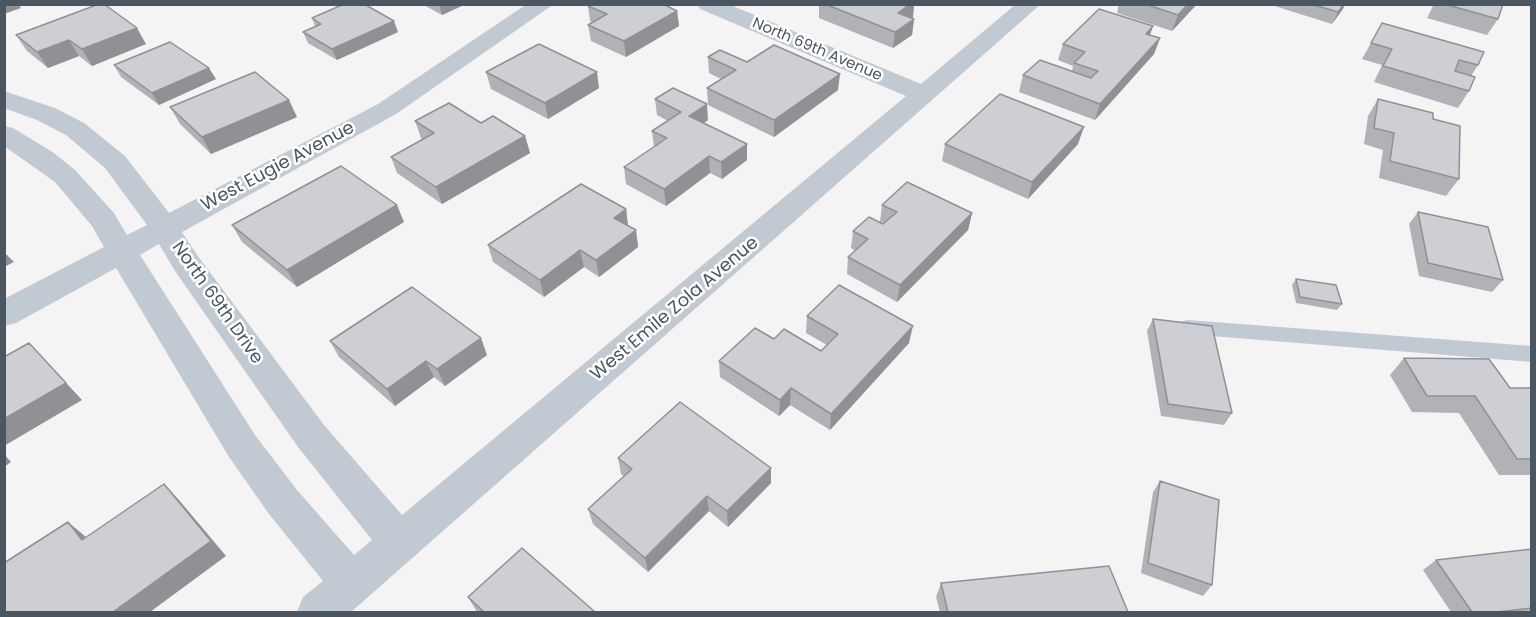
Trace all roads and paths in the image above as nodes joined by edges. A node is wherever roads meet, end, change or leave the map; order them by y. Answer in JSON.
{"nodes":[{"id":1,"x":543,"y":4,"type":"edge"},
{"id":2,"x":708,"y":4,"type":"edge"},
{"id":3,"x":1030,"y":4,"type":"edge"},
{"id":4,"x":926,"y":95,"type":"junction"},
{"id":5,"x":8,"y":103,"type":"edge"},
{"id":6,"x":4,"y":134,"type":"edge"},
{"id":7,"x":165,"y":228,"type":"junction"},
{"id":8,"x":122,"y":251,"type":"junction"},
{"id":9,"x":4,"y":314,"type":"edge"},
{"id":10,"x":1172,"y":326,"type":"edge"},
{"id":11,"x":1532,"y":354,"type":"edge"},
{"id":12,"x":401,"y":543,"type":"junction"},
{"id":13,"x":352,"y":584,"type":"junction"},
{"id":14,"x":319,"y":612,"type":"edge"}],
"edges":[{"from":1,"to":7,"type":"street","name":"West Eugie Avenue"},
{"from":2,"to":4,"type":"street","name":"North 69th Avenue"},
{"from":3,"to":4,"type":"street","name":"West Emile Zola Avenue"},
{"from":4,"to":12,"type":"street","name":"West Emile Zola Avenue"},
{"from":5,"to":7,"type":"street","name":"North 69th Drive"},
{"from":6,"to":8,"type":"street"},
{"from":7,"to":8,"type":"street","name":"West Eugie Avenue"},
{"from":7,"to":12,"type":"street","name":"North 69th Drive"},
{"from":8,"to":9,"type":"street","name":"West Eugie Avenue"},
{"from":8,"to":13,"type":"street"},
{"from":10,"to":11,"type":"lane"},
{"from":12,"to":13,"type":"street","name":"West Emile Zola Avenue"},
{"from":13,"to":14,"type":"street","name":"West Emile Zola Avenue"}]}
